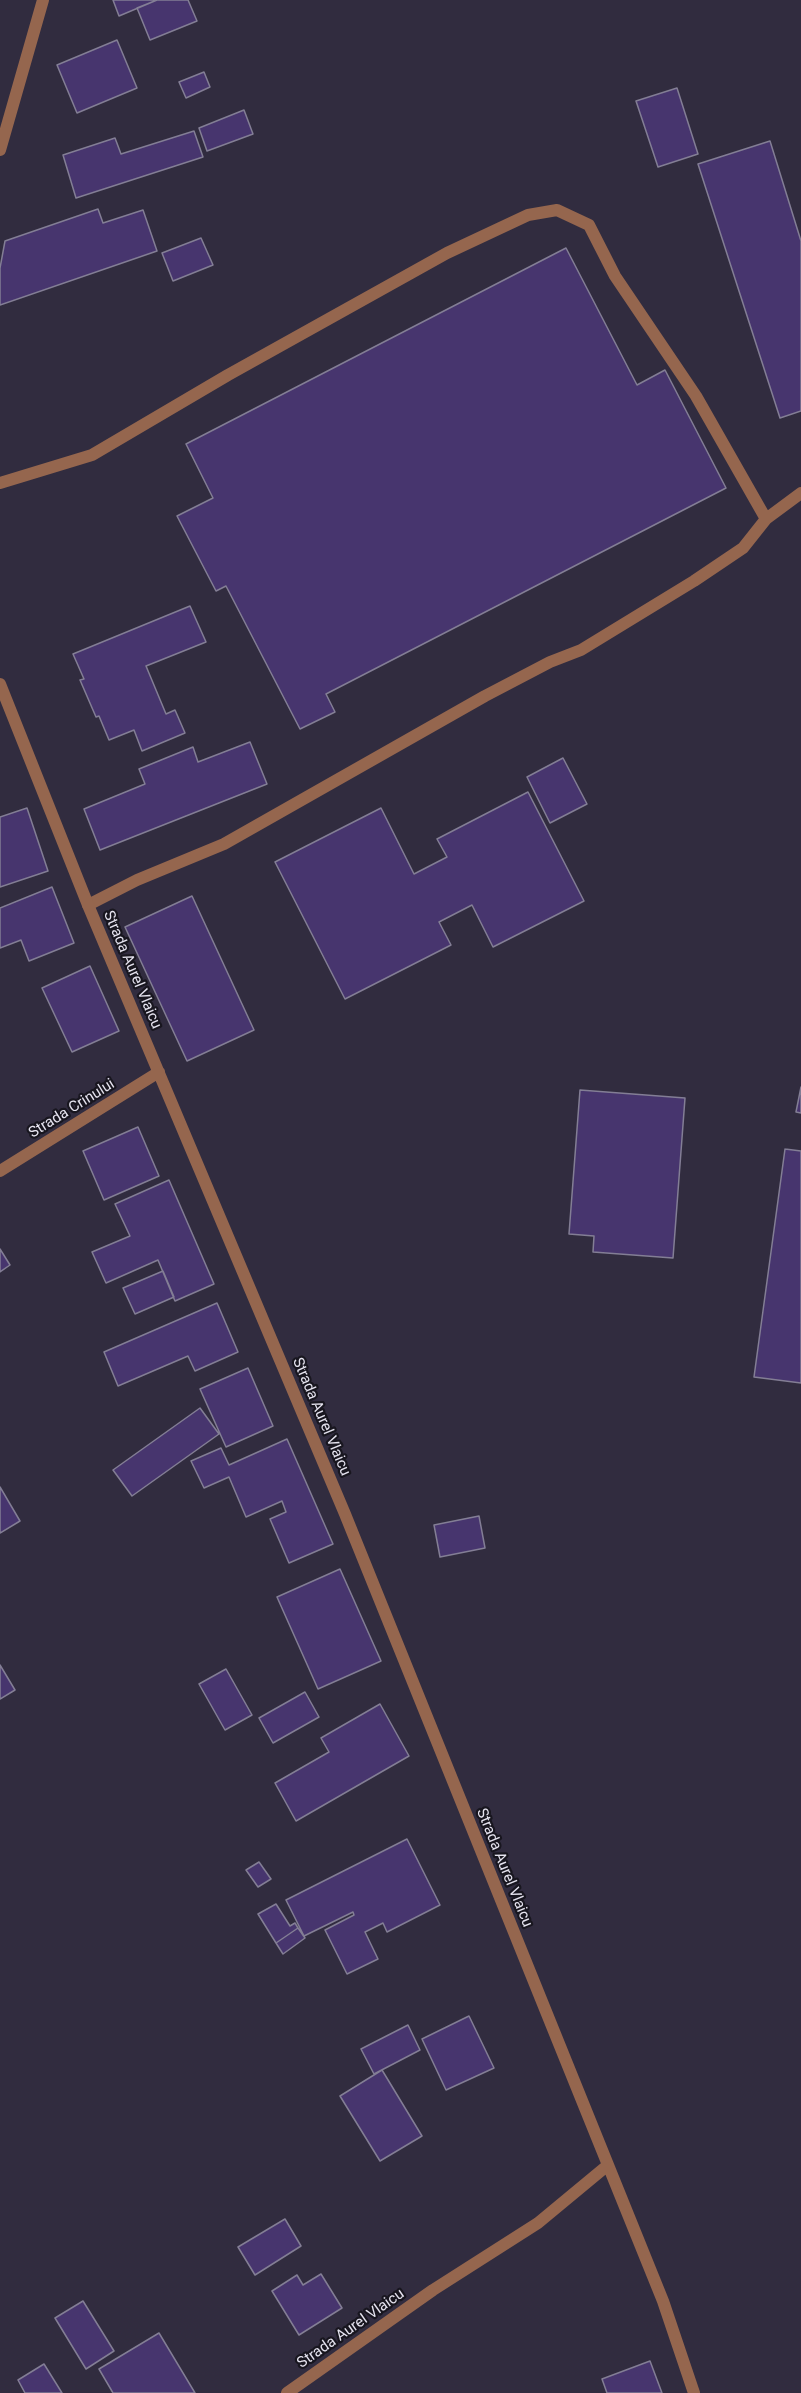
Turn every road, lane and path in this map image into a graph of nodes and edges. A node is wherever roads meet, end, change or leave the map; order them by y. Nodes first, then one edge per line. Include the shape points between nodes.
1 (43, 0) edge
2 (0, 150) edge
3 (0, 483) edge
4 (801, 493) edge
5 (766, 519) junction
6 (0, 684) edge
7 (88, 905) junction
8 (159, 1072) junction
9 (0, 1171) edge
10 (608, 2165) junction
11 (287, 2393) edge
12 (694, 2393) edge

1 - 2 street
3 - 5 street via 92,454 447,253 528,215 557,210 589,225 615,276 696,396
4 - 5 street
5 - 7 street via 743,548 581,650 485,696 224,844
6 - 7 street, Strada Aurel Vlaicu
7 - 8 street, Strada Aurel Vlaicu
8 - 9 street, Strada Crinului
8 - 10 street, Strada Aurel Vlaicu via 350,1525
10 - 11 street, Strada Aurel Vlaicu via 538,2223 433,2290
10 - 12 street, Strada Aurel Vlaicu via 663,2301

